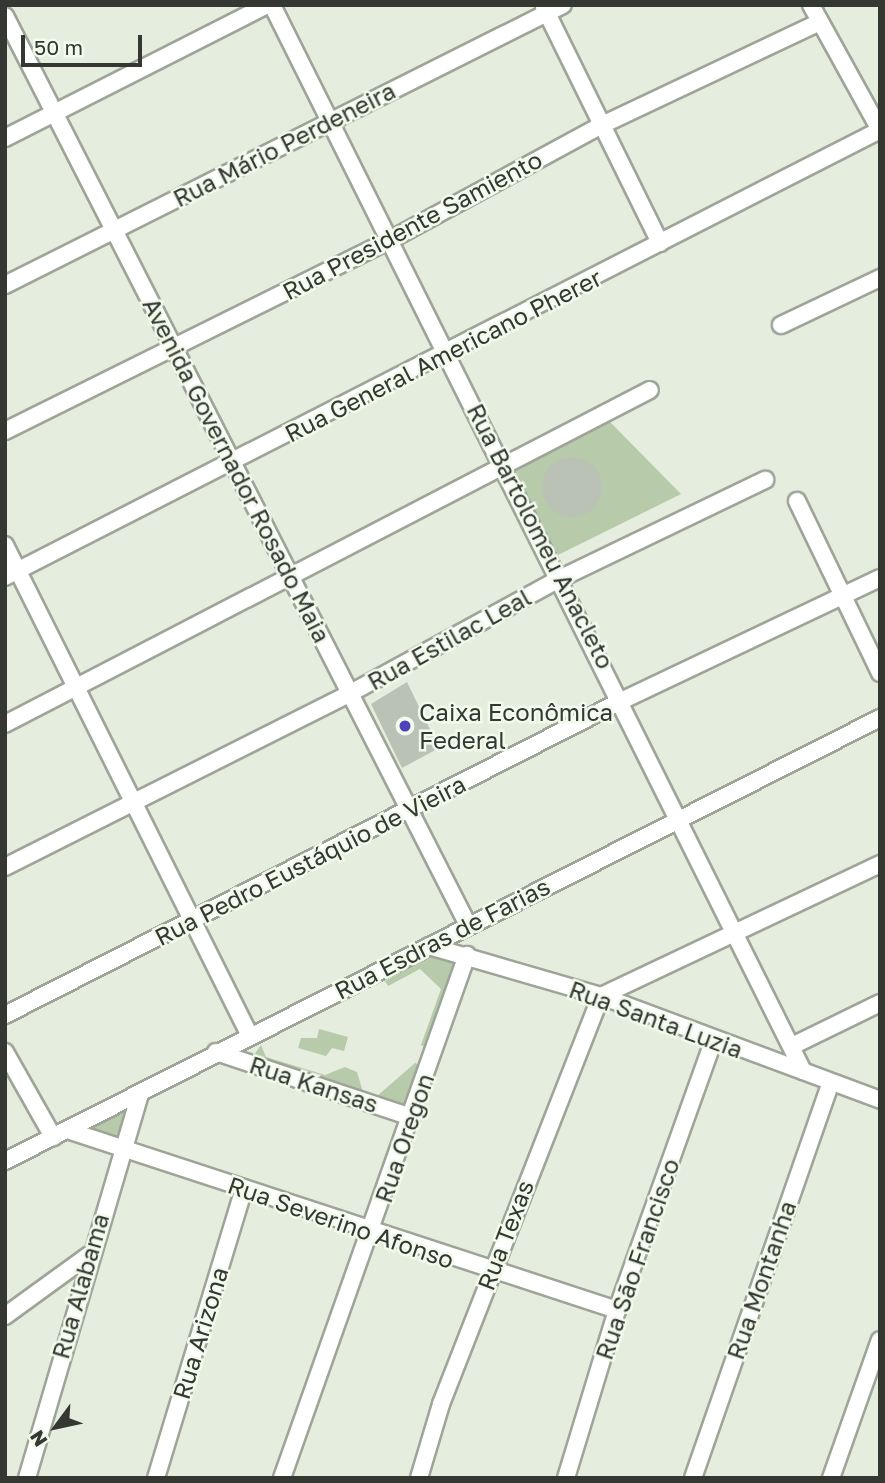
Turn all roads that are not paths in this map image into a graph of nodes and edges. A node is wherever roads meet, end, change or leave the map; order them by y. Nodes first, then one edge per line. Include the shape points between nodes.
1 (270, 5) edge
2 (563, 5) edge
3 (811, 5) edge
4 (545, 9) edge
5 (5, 16) edge
6 (820, 22) junction
7 (54, 113) junction
8 (333, 118) junction
9 (602, 125) junction
10 (880, 130) edge
11 (5, 138) edge
12 (117, 230) junction
13 (390, 240) junction
14 (660, 243) junction
15 (880, 278) edge
16 (5, 285) edge
17 (781, 325) dead end
18 (175, 346) junction
19 (449, 353) junction
20 (650, 390) dead end
21 (5, 431) edge
22 (233, 462) junction
23 (505, 463) junction
24 (765, 480) dead end
25 (797, 500) dead end
26 (5, 545) edge
27 (11, 574) edge
28 (291, 577) junction
29 (880, 578) edge
30 (559, 579) junction
31 (845, 595) junction
32 (880, 673) edge
33 (76, 687) junction
34 (349, 694) junction
35 (623, 701) junction
36 (880, 718) edge
37 (5, 724) edge
38 (135, 799) junction
39 (408, 811) junction
40 (680, 815) junction
41 (880, 864) edge
42 (5, 867) edge
43 (192, 919) junction
44 (468, 925) junction
45 (737, 932) junction
46 (429, 946) junction
47 (467, 955) junction
48 (601, 996) junction
49 (880, 1003) edge
50 (5, 1015) edge
51 (250, 1036) junction
52 (713, 1042) junction
53 (792, 1046) junction
54 (5, 1052) edge
55 (216, 1052) junction
56 (803, 1070) junction
57 (831, 1082) junction
58 (140, 1095) junction
59 (880, 1100) edge
60 (411, 1117) junction
61 (60, 1133) junction
62 (123, 1148) junction
63 (5, 1161) edge
64 (244, 1188) junction
65 (372, 1232) junction
66 (89, 1255) junction
67 (491, 1272) junction
68 (617, 1310) junction
69 (5, 1316) edge
70 (880, 1340) edge
71 (157, 1477) edge
72 (27, 1478) edge
73 (282, 1478) edge
74 (419, 1478) edge
75 (566, 1478) edge
76 (693, 1478) edge
77 (831, 1478) edge

1 - 7 street
1 - 8 street, Rua Bartolomeu Anacleto
2 - 4 street, Rua Mário Perdeneira
3 - 6 street
4 - 8 street, Rua Mário Perdeneira
4 - 9 street
5 - 7 street, Avenida Governador Rosado Maia
6 - 9 street, Rua Presidente Samiento
6 - 10 street
7 - 11 street
7 - 12 street, Avenida Governador Rosado Maia
8 - 12 street, Rua Mário Perdeneira
8 - 13 street, Rua Bartolomeu Anacleto
9 - 13 street, Rua Presidente Samiento
9 - 14 street
10 - 14 street, Rua General Americano Pherer
12 - 16 street, Rua Mário Perdeneira
12 - 18 street, Avenida Governador Rosado Maia
13 - 18 street, Rua Presidente Samiento
13 - 19 street, Rua Bartolomeu Anacleto
14 - 19 street, Rua General Americano Pherer
15 - 17 street
18 - 21 street, Rua Presidente Samiento
18 - 22 street, Avenida Governador Rosado Maia
19 - 22 street, Rua General Americano Pherer
19 - 23 street, Rua Bartolomeu Anacleto
20 - 23 street
22 - 27 street, Rua General Americano Pherer
22 - 28 street, Avenida Governador Rosado Maia
23 - 28 street
23 - 30 street, Rua Bartolomeu Anacleto
24 - 30 street, Rua Estilac Leal
25 - 31 street
26 - 27 street
27 - 33 street
28 - 33 street
28 - 34 street, Avenida Governador Rosado Maia
29 - 31 street, Rua Pedro Eustáquio de Vieira
30 - 34 street, Rua Estilac Leal
30 - 35 street, Rua Bartolomeu Anacleto
31 - 32 street
31 - 35 street, Rua Pedro Eustáquio de Vieira
33 - 37 street
33 - 38 street
34 - 38 street, Rua Estilac Leal
34 - 39 street, Avenida Governador Rosado Maia
35 - 39 street, Rua Pedro Eustáquio de Vieira
35 - 40 street, Rua Bartolomeu Anacleto
36 - 40 street, Rua Esdras de Farias
38 - 42 street, Rua Estilac Leal
38 - 43 street
39 - 43 street, Rua Pedro Eustáquio de Vieira
39 - 44 street, Avenida Governador Rosado Maia
40 - 44 street, Rua Esdras de Farias
40 - 45 street, Rua Bartolomeu Anacleto
41 - 45 street
43 - 50 street, Rua Pedro Eustáquio de Vieira
43 - 51 street
44 - 46 street, Rua Esdras de Farias
45 - 48 street
45 - 53 street, Rua Bartolomeu Anacleto
46 - 47 street, Rua Santa Luzia
46 - 51 street, Rua Esdras de Farias
47 - 48 street, Rua Santa Luzia
47 - 60 street, Rua Oregon
48 - 52 street, Rua Santa Luzia
48 - 67 street, Rua Texas
49 - 53 street
51 - 55 street, Rua Esdras de Farias
52 - 56 street, Rua Santa Luzia
52 - 68 street, Rua São Francisco
53 - 56 street, Rua Bartolomeu Anacleto
54 - 61 street
55 - 58 street, Rua Esdras de Farias
55 - 60 street, Rua Kansas
56 - 57 street, Rua Santa Luzia
57 - 59 street, Rua Santa Luzia
57 - 76 street, Rua Montanha
58 - 61 street, Rua Esdras de Farias
58 - 62 street, Rua Alabama
60 - 65 street, Rua Oregon
61 - 62 street, Rua Severino Afonso
61 - 63 street, Rua Esdras de Farias
62 - 64 street, Rua Severino Afonso
62 - 66 street, Rua Alabama
64 - 65 street, Rua Severino Afonso
64 - 71 street, Rua Arizona
65 - 67 street, Rua Severino Afonso
65 - 73 street, Rua Oregon
66 - 69 street
66 - 72 street, Rua Alabama
67 - 68 street, Rua Severino Afonso
67 - 74 street, Rua Texas
68 - 75 street, Rua São Francisco
70 - 77 street

